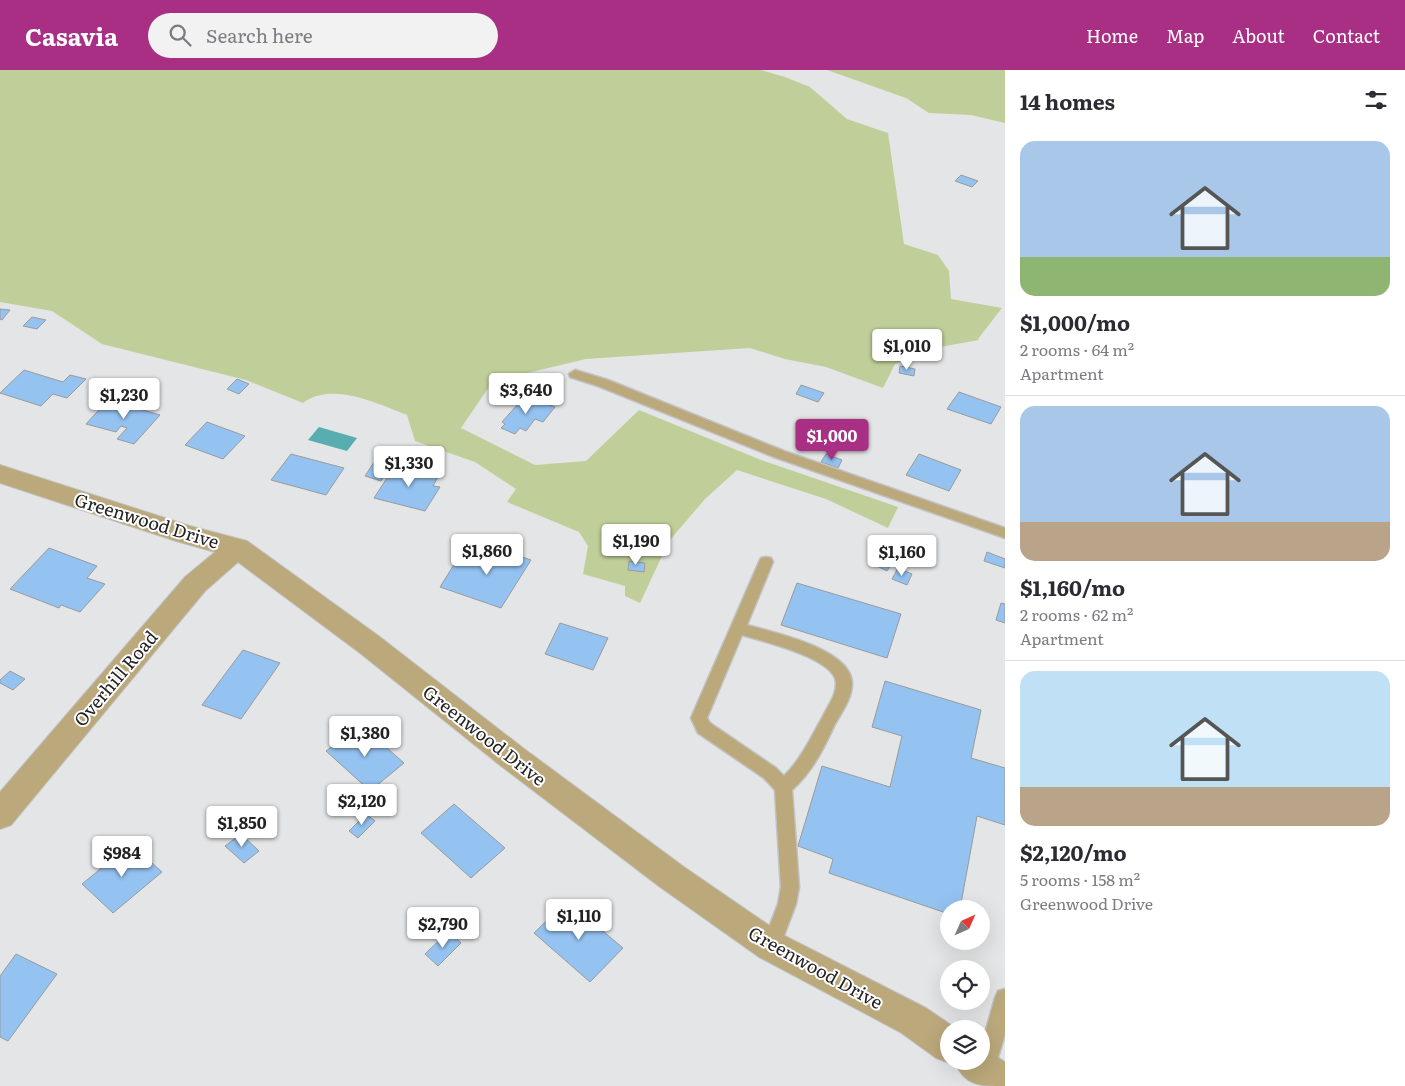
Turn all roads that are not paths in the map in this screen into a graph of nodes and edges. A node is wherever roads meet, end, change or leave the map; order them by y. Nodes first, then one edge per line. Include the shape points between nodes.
1 (575, 374) dead end
2 (0, 474) edge
3 (1005, 533) edge
4 (237, 548) junction
5 (766, 562) dead end
6 (738, 628) junction
7 (783, 787) junction
8 (0, 815) edge
9 (771, 946) junction
10 (1005, 998) edge
11 (940, 1039) edge
12 (988, 1072) edge

1 - 3 lane via 779,454
2 - 4 street, Greenwood Drive
4 - 8 street, Overhill Road via 194,584
4 - 9 street, Greenwood Drive via 370,645 672,877
5 - 6 lane
6 - 7 lane via 699,718 704,728 770,773
6 - 7 lane via 822,656 841,672 844,682 811,758
7 - 9 lane via 790,887
9 - 11 street, Greenwood Drive via 913,1020
10 - 12 lane

